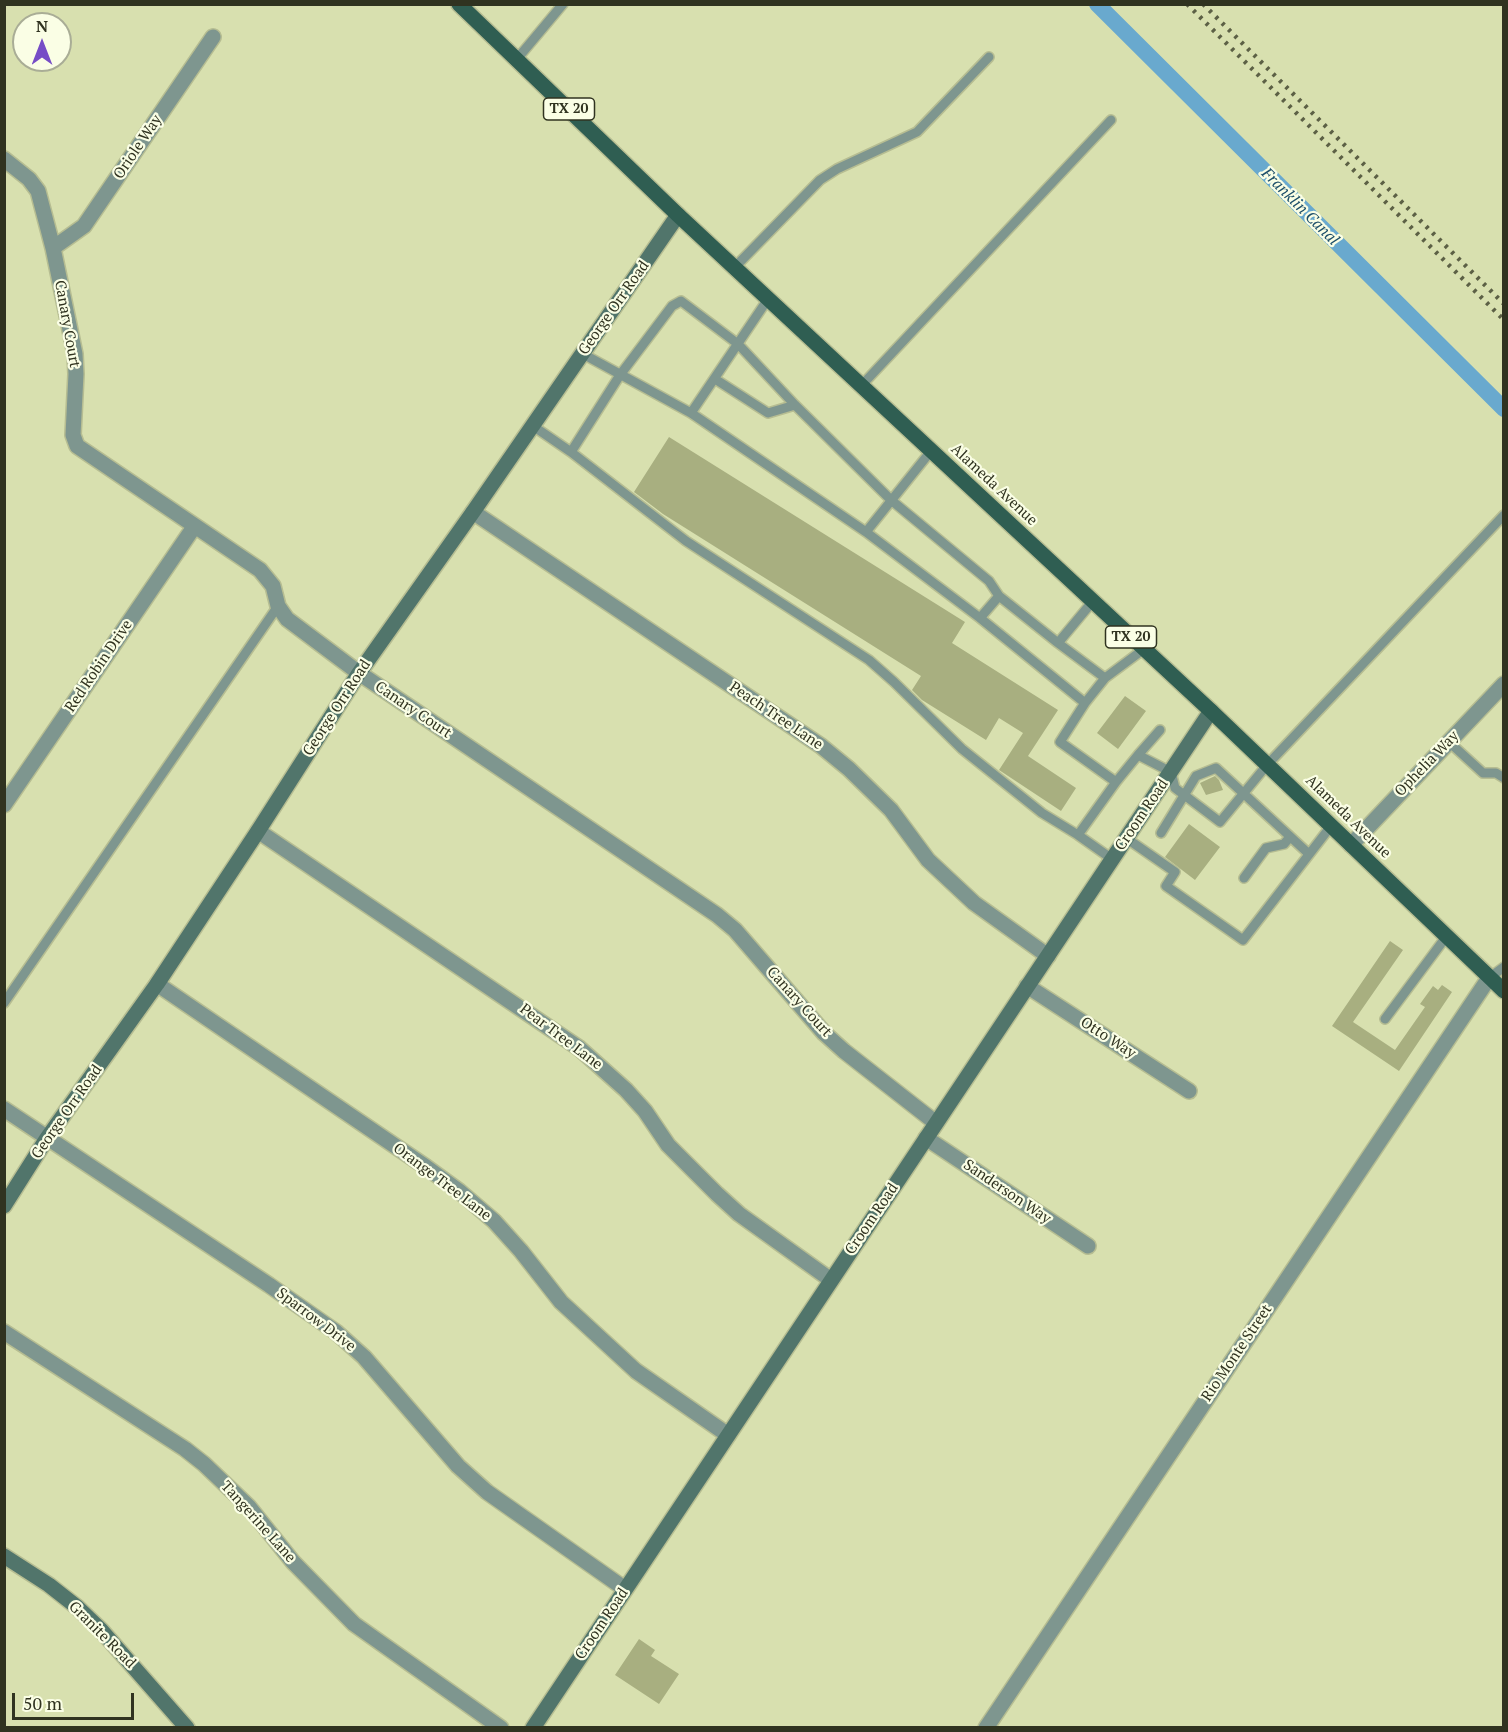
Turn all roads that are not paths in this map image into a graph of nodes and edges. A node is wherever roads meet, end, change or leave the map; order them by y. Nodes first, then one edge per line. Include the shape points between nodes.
1 (459, 4) edge
2 (563, 4) edge
3 (213, 37) dead end
4 (990, 57) dead end
5 (517, 59) junction
6 (1111, 120) dead end
7 (4, 159) edge
8 (678, 215) junction
9 (53, 248) junction
10 (735, 267) junction
11 (768, 299) junction
12 (738, 344) junction
13 (583, 354) junction
14 (620, 375) junction
15 (714, 380) junction
16 (861, 386) junction
17 (795, 405) junction
18 (691, 413) junction
19 (533, 426) junction
20 (931, 451) junction
21 (571, 452) junction
22 (891, 500) junction
23 (473, 512) junction
24 (1503, 515) edge
25 (194, 527) junction
26 (866, 532) junction
27 (999, 596) junction
28 (1093, 601) junction
29 (278, 606) junction
30 (980, 618) junction
31 (1058, 643) junction
32 (1144, 649) junction
33 (359, 673) junction
34 (1106, 678) junction
35 (1503, 684) edge
36 (1085, 703) junction
37 (1211, 711) junction
38 (1160, 730) dead end
39 (1449, 742) junction
40 (1138, 755) junction
41 (1267, 765) junction
42 (1171, 772) junction
43 (1503, 778) edge
44 (1116, 782) junction
45 (1185, 794) junction
46 (1244, 794) junction
47 (4, 805) edge
48 (1331, 826) junction
49 (258, 831) junction
50 (1161, 833) dead end
51 (1078, 835) junction
52 (1290, 837) junction
53 (1126, 838) junction
54 (1351, 844) junction
55 (1309, 854) junction
56 (1112, 859) junction
57 (1244, 878) dead end
58 (1446, 937) junction
59 (1048, 956) junction
60 (1503, 967) edge
61 (1489, 978) junction
62 (157, 984) junction
63 (1028, 986) junction
64 (1503, 991) edge
65 (4, 1003) edge
66 (1385, 1019) dead end
67 (1189, 1091) dead end
68 (4, 1109) edge
69 (936, 1123) junction
70 (47, 1138) junction
71 (926, 1138) junction
72 (4, 1206) edge
73 (1088, 1246) dead end
74 (831, 1280) junction
75 (4, 1332) edge
76 (728, 1435) junction
77 (4, 1556) edge
78 (625, 1589) junction
79 (187, 1728) edge
80 (501, 1728) edge
81 (532, 1728) edge
82 (986, 1728) edge

1 - 5 main road, Alameda Avenue / TX 20
2 - 5 lane
3 - 9 street, Oriole Way via 84,226
4 - 10 lane via 916,132 820,180
5 - 8 main road, Alameda Avenue / TX 20
6 - 16 lane
7 - 9 street, Canary Court via 38,191
8 - 10 main road, Alameda Avenue / TX 20
8 - 13 street, George Orr Road
9 - 25 street, Canary Court via 75,354 74,442
10 - 11 main road, Alameda Avenue / TX 20
11 - 12 lane
11 - 16 main road, Alameda Avenue / TX 20
12 - 14 lane via 681,301 672,306
12 - 15 lane
12 - 17 lane
13 - 14 lane
13 - 19 street, George Orr Road
14 - 18 lane
14 - 21 lane
15 - 17 lane via 768,413
15 - 18 lane
16 - 20 main road, Alameda Avenue / TX 20
17 - 22 lane
18 - 26 lane
19 - 21 lane
19 - 23 street, George Orr Road
20 - 22 lane
20 - 28 main road, Alameda Avenue / TX 20
21 - 51 lane via 686,541 869,660 962,749 1042,813
22 - 26 lane
22 - 27 lane via 990,581
23 - 33 street, George Orr Road
23 - 59 street, Peach Tree Lane via 821,746 891,810 928,860 966,896
24 - 41 lane
25 - 29 street, Canary Court via 260,570 273,586
25 - 47 street, Red Robin Drive
26 - 30 lane
27 - 30 lane
27 - 31 lane
28 - 31 lane
28 - 32 main road, Alameda Avenue / TX 20
29 - 33 street, Canary Court via 299,629
29 - 65 lane
30 - 36 lane
31 - 34 lane
32 - 34 lane
32 - 37 main road, Alameda Avenue / TX 20
33 - 49 street, George Orr Road
33 - 69 street, Canary Court via 717,915 735,930 824,1033
34 - 36 lane
35 - 39 street, Ophelia Way
36 - 44 lane via 1060,742
37 - 41 main road, Alameda Avenue / TX 20
37 - 42 street, Croom Road
38 - 40 lane
39 - 43 lane via 1483,773 1496,773
39 - 54 street, Ophelia Way
40 - 42 lane
40 - 44 lane
41 - 46 lane
41 - 48 main road, Alameda Avenue / TX 20
42 - 45 lane via 1175,788
42 - 53 street, Croom Road
44 - 51 lane
45 - 46 lane via 1196,776 1216,768
45 - 46 lane via 1220,822
45 - 50 lane
46 - 52 lane
48 - 54 main road, Alameda Avenue / TX 20
48 - 55 lane
49 - 62 street, George Orr Road
49 - 74 street, Pear Tree Lane via 579,1048 626,1090 668,1145 717,1194
51 - 56 lane
52 - 55 lane
52 - 57 lane via 1284,844 1266,848
53 - 55 lane via 1175,872 1166,886 1243,940
53 - 56 street, Croom Road
54 - 58 main road, Alameda Avenue / TX 20
56 - 59 street, Croom Road
58 - 61 main road, Alameda Avenue / TX 20
58 - 66 lane
59 - 63 street, Croom Road
60 - 61 lane
61 - 64 main road, Alameda Avenue / TX 20
61 - 82 street, Rio Monte Street
62 - 70 street, George Orr Road
62 - 76 street, Orange Tree Lane via 459,1191 494,1221 561,1302 636,1371
63 - 67 street, Otto Way
63 - 69 street, Croom Road
68 - 70 street, Sparrow Drive
69 - 71 street, Croom Road
70 - 72 street, George Orr Road
70 - 78 street, Sparrow Drive via 336,1332 364,1357 458,1466 487,1492
71 - 73 street, Sanderson Way
71 - 74 street, Croom Road
74 - 76 street, Croom Road
75 - 80 street, Tangerine Lane via 204,1464 249,1507 293,1562 354,1624
76 - 78 street, Croom Road
77 - 79 street, Granite Road via 77,1607
78 - 81 street, Croom Road

